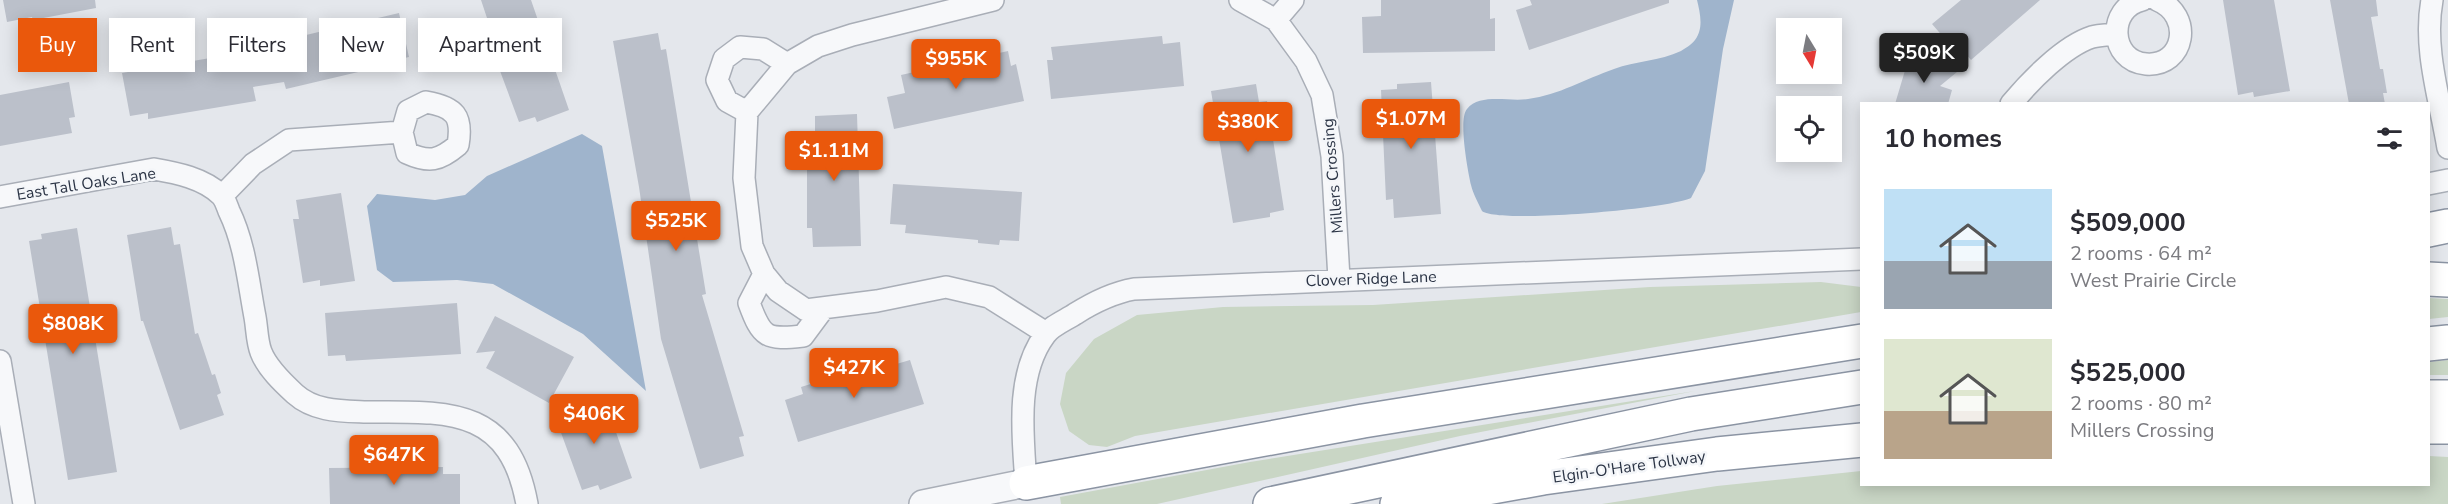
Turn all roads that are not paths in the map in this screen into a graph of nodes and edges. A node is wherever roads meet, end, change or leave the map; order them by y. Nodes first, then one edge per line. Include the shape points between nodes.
1 (993, 0) edge
2 (1240, 0) edge
3 (1293, 0) edge
4 (2142, 0) edge
5 (2157, 0) edge
6 (2432, 0) edge
7 (1276, 20) junction
8 (2116, 34) junction
9 (787, 64) junction
10 (2013, 102) edge
11 (747, 112) junction
12 (402, 132) dead end
13 (2448, 148) edge
14 (2448, 180) edge
15 (2430, 184) edge
16 (222, 196) junction
17 (0, 197) edge
18 (2448, 226) edge
19 (2430, 230) edge
20 (1860, 259) edge
21 (764, 274) junction
22 (1339, 279) junction
23 (2430, 279) edge
24 (2448, 280) edge
25 (823, 309) junction
26 (1046, 333) junction
27 (1860, 341) edge
28 (2448, 342) edge
29 (2430, 344) edge
30 (0, 361) edge
31 (1860, 387) edge
32 (2430, 397) edge
33 (2448, 397) edge
34 (2430, 427) edge
35 (2448, 427) edge
36 (1860, 440) edge
37 (1025, 497) edge
38 (24, 504) edge
39 (527, 504) edge
40 (923, 504) edge
41 (1270, 504) edge
42 (1397, 504) edge

1 - 9 street via 852,35 818,46
2 - 7 street, Millers Crossing
3 - 7 street
4 - 8 street via 2121,14
5 - 8 street via 2174,10 2181,29 2175,51 2167,58 2157,63 2134,61 2119,45
6 - 13 street via 2429,39
7 - 22 street, Millers Crossing via 1306,61 1324,103 1335,186
8 - 10 street via 2091,38 2058,57
9 - 11 street
9 - 11 street via 763,49 740,47 724,59 717,80 727,101
11 - 21 street via 744,178 752,246
12 - 16 street via 289,140 253,164
14 - 15 street
16 - 17 street, East Tall Oaks Lane via 200,181 154,169
16 - 39 street via 240,234 261,353 281,382 307,404 339,411 437,412 484,426 508,451 519,470
18 - 19 highway
20 - 22 street, Clover Ridge Lane
21 - 25 street via 778,291 806,310
21 - 25 street via 749,303 758,327 777,339 803,336
22 - 26 street, Clover Ridge Lane via 1116,292
23 - 24 highway
25 - 26 street via 946,287 989,297
26 - 37 street, Clover Ridge Lane via 1033,357 1026,385
27 - 37 highway via 1363,421
28 - 29 highway
30 - 38 street
31 - 41 highway via 1691,414
32 - 33 highway
34 - 35 highway
36 - 42 highway, Elgin-O'Hare Tollway via 1717,454 1543,478
37 - 40 street

